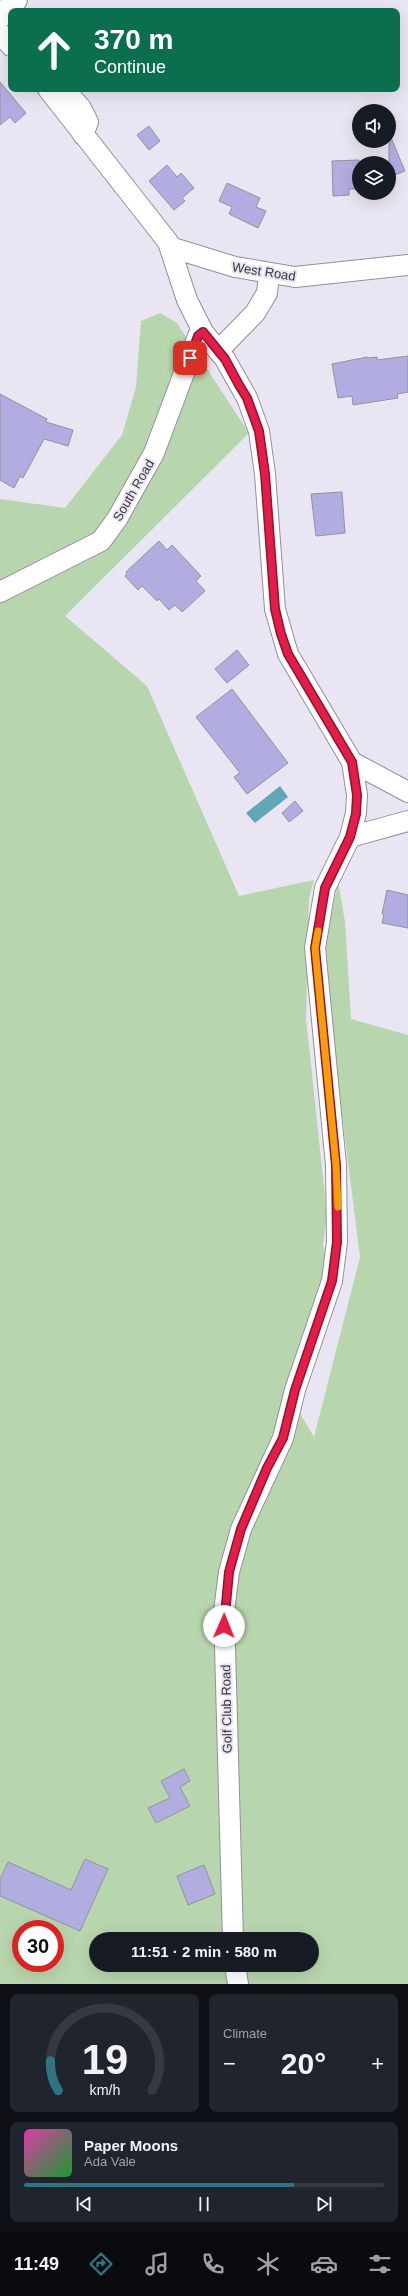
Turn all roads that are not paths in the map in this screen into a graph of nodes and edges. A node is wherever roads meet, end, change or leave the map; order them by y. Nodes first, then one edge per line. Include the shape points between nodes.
1 (16, 0) edge
2 (8, 8) edge
3 (8, 8) edge
4 (0, 17) edge
5 (0, 34) edge
6 (8, 43) edge
7 (50, 92) edge
8 (67, 92) edge
9 (83, 135) junction
10 (170, 247) junction
11 (408, 265) edge
12 (269, 274) junction
13 (203, 332) junction
14 (218, 351) junction
15 (0, 592) edge
16 (352, 762) junction
17 (408, 792) edge
18 (408, 821) edge
19 (350, 837) junction
20 (233, 1932) edge
21 (236, 1972) edge
22 (238, 1984) edge

1 - 3 main road
2 - 4 main road
5 - 6 street
7 - 9 street
8 - 9 street via 81,108 88,122
9 - 10 street
10 - 12 street, West Road via 235,267
10 - 13 street via 187,300
11 - 12 street, West Road via 295,278
12 - 14 street via 267,293 255,313
13 - 14 street
13 - 15 street, South Road via 198,336 154,453 117,519 101,541
14 - 16 street via 247,398 259,431 265,474 275,609 281,634 288,654
16 - 17 street
16 - 19 street, Golf Club Road via 357,795 356,814
18 - 19 street
19 - 20 street, Golf Club Road via 325,888 315,948 336,1165 337,1242 332,1281 295,1390 283,1438 241,1529 229,1572 224,1611
21 - 22 street

